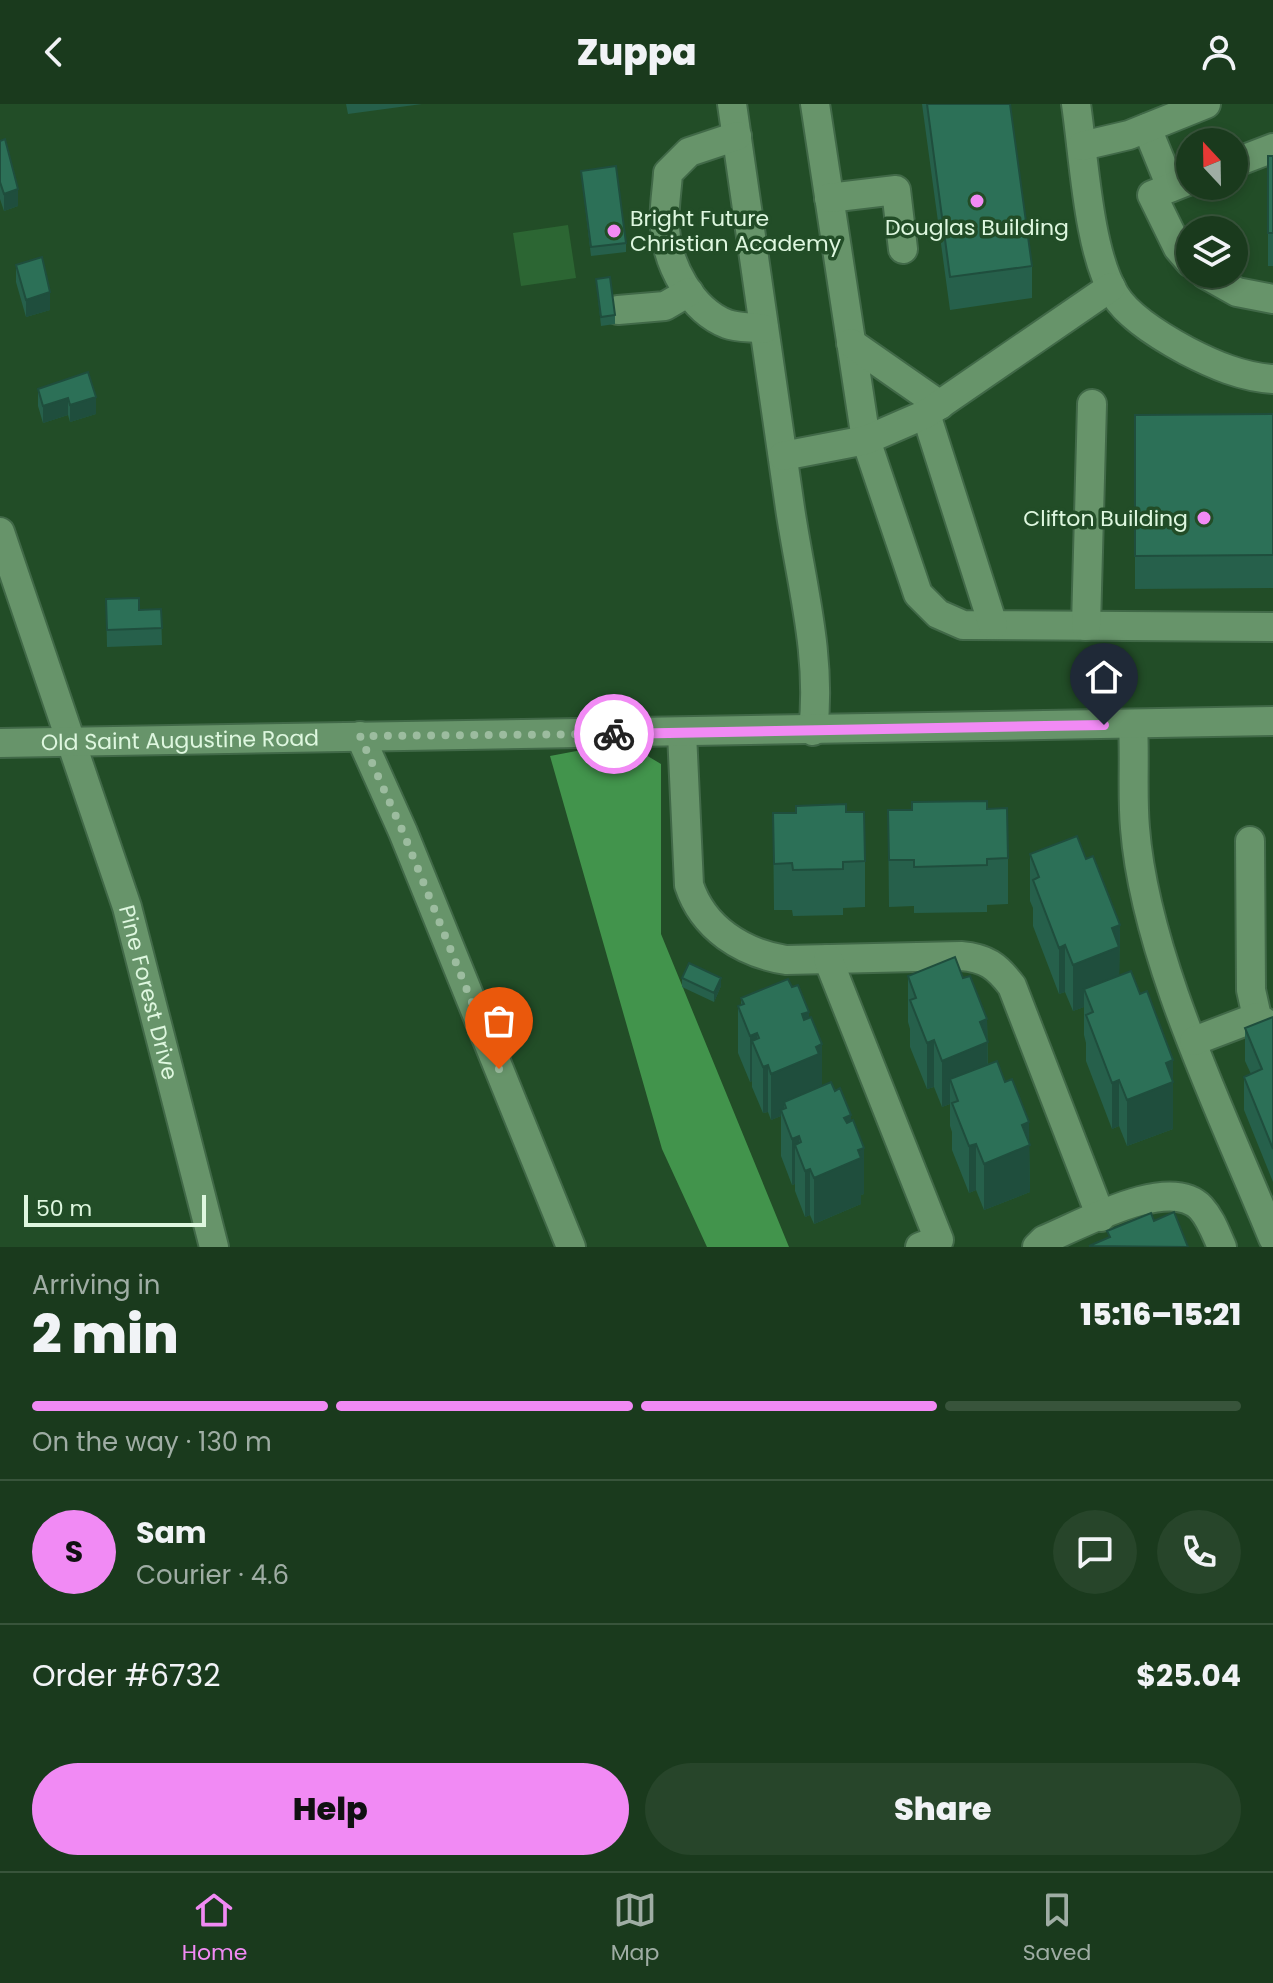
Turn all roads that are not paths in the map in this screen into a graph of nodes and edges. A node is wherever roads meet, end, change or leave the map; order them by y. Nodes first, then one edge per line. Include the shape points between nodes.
1 (732, 104) edge
2 (815, 104) edge
3 (1076, 104) edge
4 (1206, 104) edge
5 (1147, 128) junction
6 (737, 136) junction
7 (1082, 146) junction
8 (1273, 148) edge
9 (1248, 158) edge
10 (1176, 177) edge
11 (1176, 186) edge
12 (829, 198) junction
13 (1176, 244) edge
14 (903, 249) dead end
15 (1111, 287) junction
16 (1230, 288) edge
17 (689, 292) junction
18 (1273, 299) edge
19 (618, 310) edge
20 (764, 329) junction
21 (851, 343) junction
22 (1273, 379) edge
23 (1092, 404) dead end
24 (933, 409) junction
25 (866, 440) junction
26 (783, 456) junction
27 (0, 532) edge
28 (993, 625) junction
29 (1086, 626) junction
30 (1273, 627) edge
31 (1273, 721) edge
32 (1133, 724) junction
33 (813, 731) junction
34 (682, 733) junction
35 (360, 736) junction
36 (71, 742) junction
37 (0, 743) edge
38 (1250, 841) dead end
39 (828, 959) junction
40 (1262, 967) edge
41 (1265, 1022) edge
42 (1194, 1041) junction
43 (1101, 1217) junction
44 (1273, 1238) edge
45 (214, 1247) edge
46 (571, 1247) edge
47 (920, 1247) edge
48 (1037, 1247) edge
49 (1222, 1247) edge

1 - 6 street
2 - 12 street
3 - 7 street
4 - 5 street
5 - 7 street
5 - 10 street
6 - 17 street via 689,152 668,173 664,228 672,264
6 - 20 street
7 - 15 street via 1096,237
8 - 9 street
11 - 13 street via 1152,195
12 - 14 street via 896,190
12 - 21 street
15 - 22 street via 1132,313 1175,344 1244,375
15 - 24 street
16 - 18 street
17 - 19 street via 665,306
17 - 20 street via 727,324
20 - 26 street
21 - 24 street
21 - 25 street
23 - 29 street
24 - 25 street
24 - 28 street
25 - 26 street
25 - 28 street via 918,594 938,614 963,625
26 - 33 street via 816,656
27 - 36 street, Pine Forest Drive
28 - 29 street
29 - 30 street
31 - 32 street, Old Saint Augustine Road
32 - 33 street, Old Saint Augustine Road
32 - 42 street via 1135,828 1149,909
33 - 34 street, Old Saint Augustine Road
34 - 35 street, Old Saint Augustine Road
34 - 39 street via 689,885 696,906 708,922 760,956
35 - 36 street, Old Saint Augustine Road
35 - 46 street
36 - 37 street, Old Saint Augustine Road
36 - 45 street, Pine Forest Drive via 127,907
38 - 40 street
39 - 43 street via 961,956 999,968 1012,986
39 - 47 street via 939,1240
40 - 41 street
41 - 42 street
42 - 44 street
43 - 48 street
43 - 49 street via 1173,1194 1201,1208

